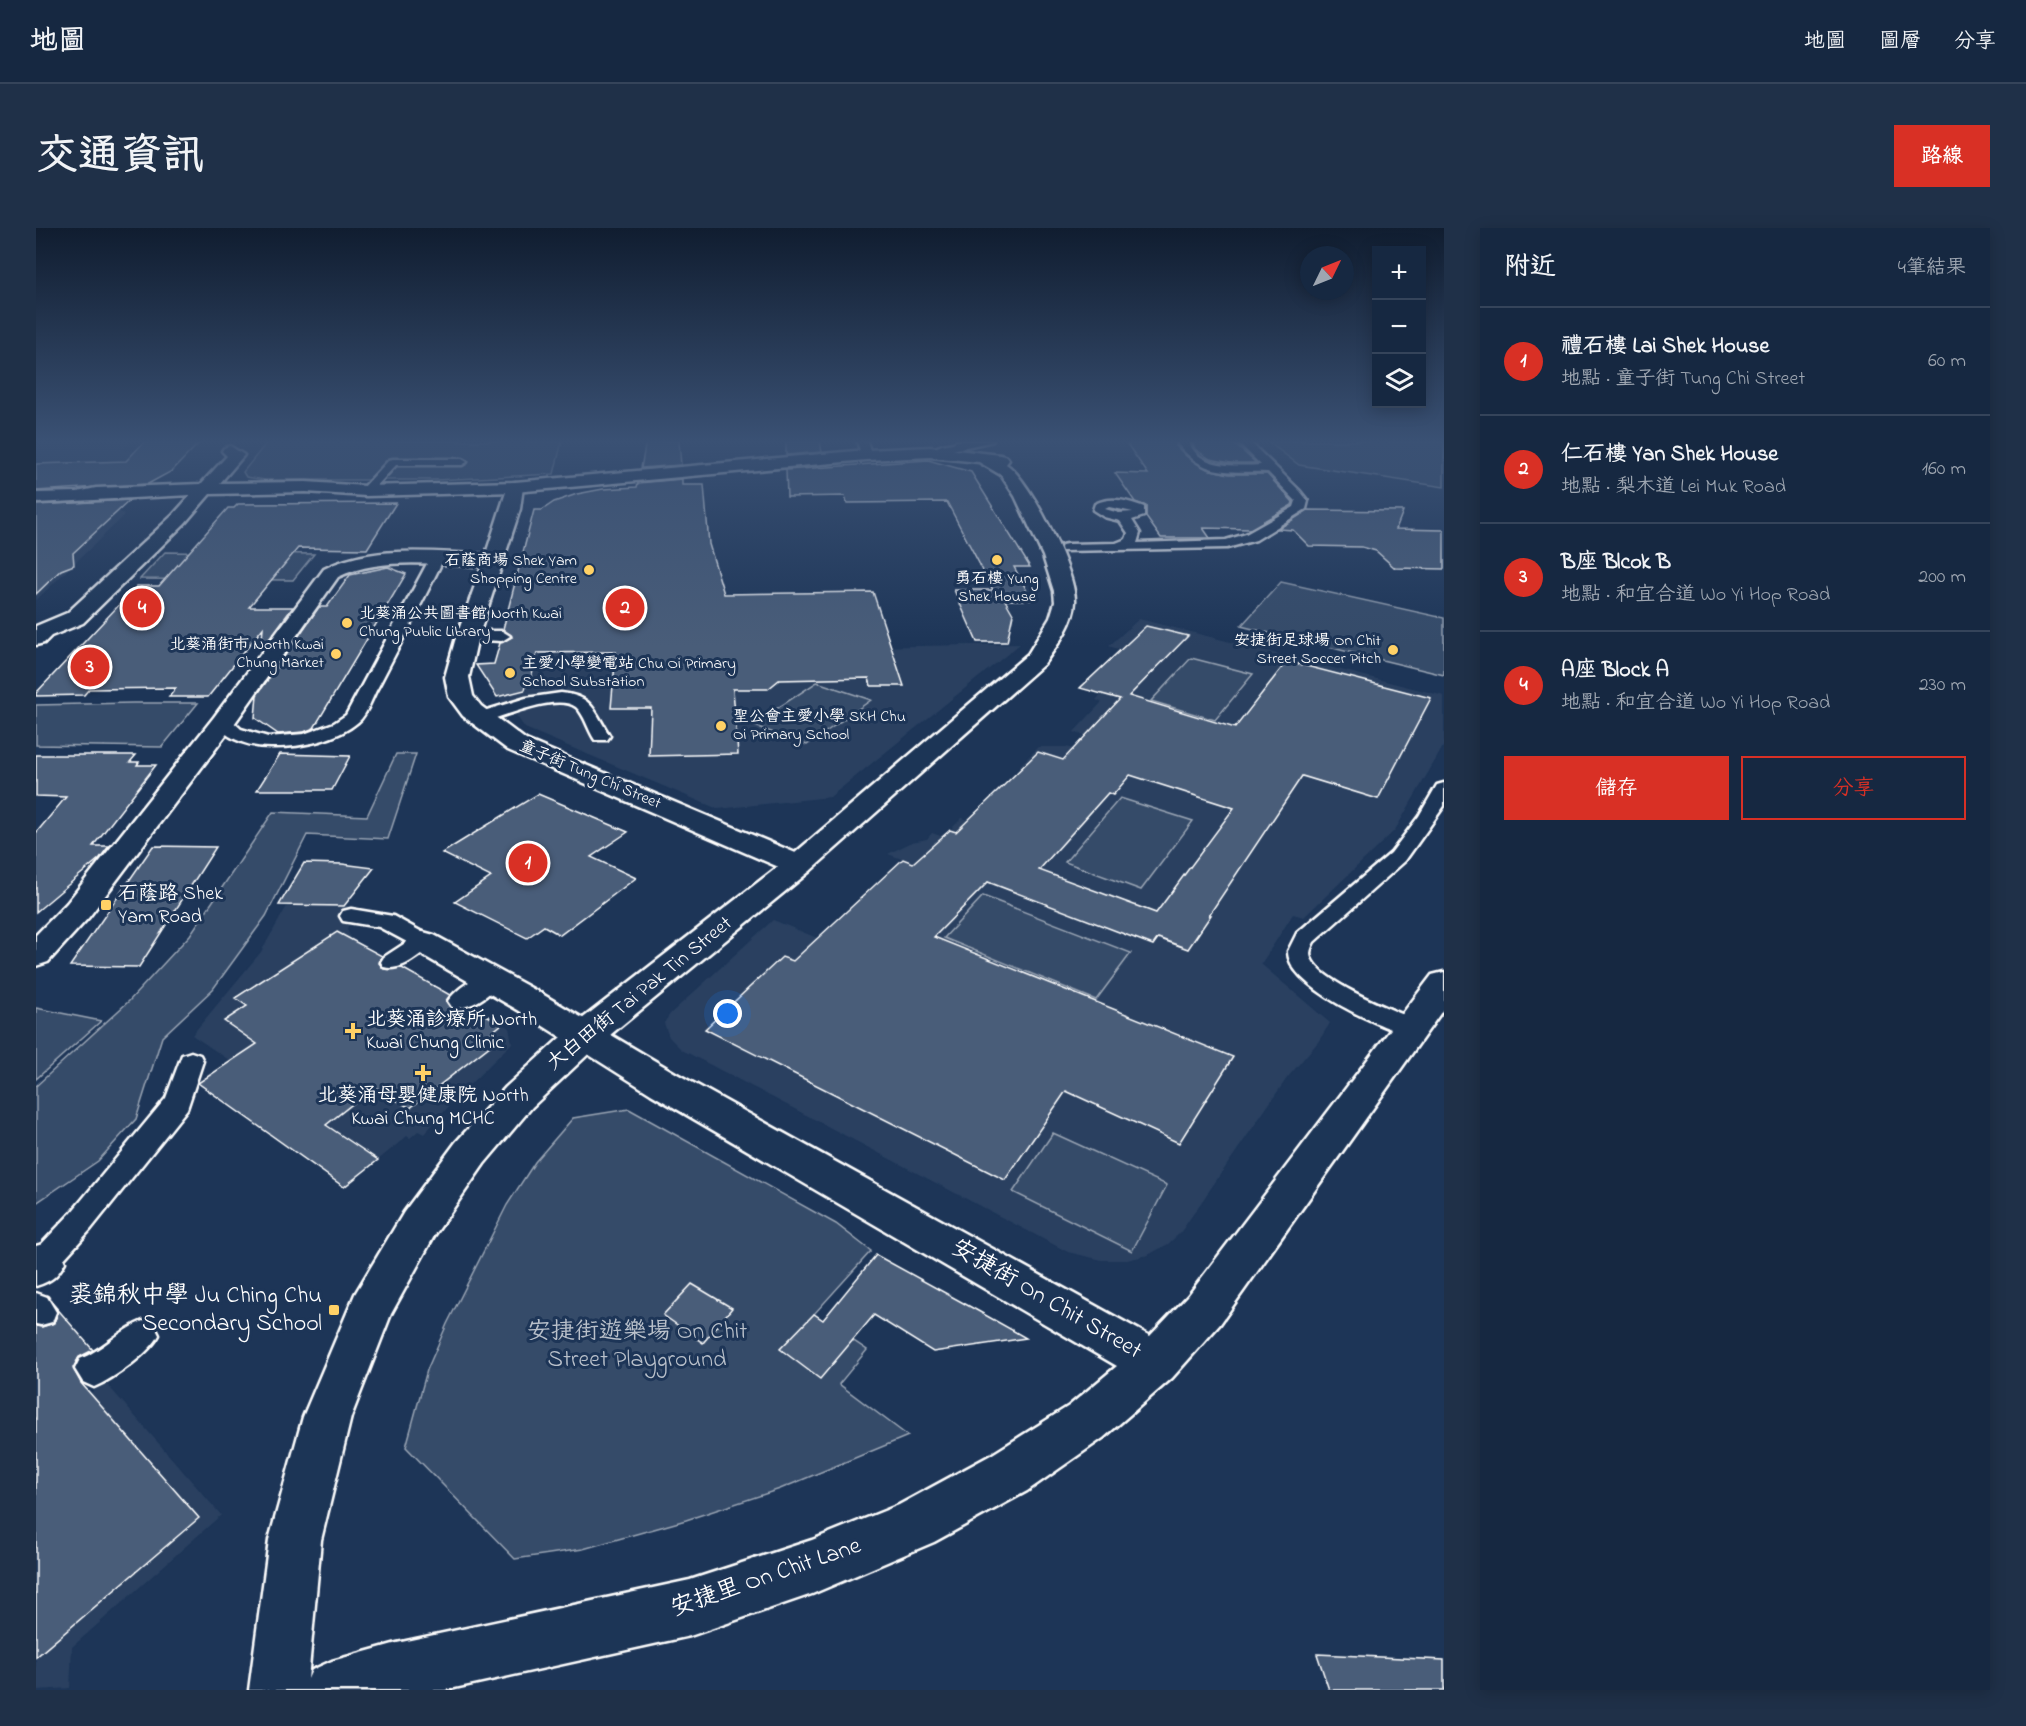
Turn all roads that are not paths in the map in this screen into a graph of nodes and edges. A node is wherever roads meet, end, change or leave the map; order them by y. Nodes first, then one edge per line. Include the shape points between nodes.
1 (187, 509) edge
2 (511, 509) edge
3 (1030, 509) edge
4 (1048, 509) edge
5 (1298, 509) edge
6 (1124, 517) dead end
7 (1118, 547) junction
8 (1067, 548) junction
9 (436, 560) junction
10 (492, 560) junction
11 (1065, 588) junction
12 (55, 606) dead end
13 (40, 635) edge
14 (468, 636) junction
15 (502, 636) dead end
16 (480, 718) junction
17 (224, 722) junction
18 (601, 736) dead end
19 (1444, 789) edge
20 (799, 864) junction
21 (351, 916) dead end
22 (423, 942) junction
23 (36, 955) edge
24 (392, 962) dead end
25 (490, 980) junction
26 (1444, 983) edge
27 (460, 1001) dead end
28 (1412, 1028) junction
29 (586, 1035) junction
30 (191, 1061) dead end
31 (40, 1265) edge
32 (143, 1335) dead end
33 (1155, 1362) junction
34 (90, 1369) dead end
35 (278, 1690) edge
36 (332, 1690) edge

1 - 13 street via 75,618
2 - 10 street, 童子街 Tung Chi Street
3 - 11 street, 大白田街 Tai Pak Tin Street via 1051,547
4 - 8 street, 大白田街 Tai Pak Tin Street
5 - 7 lane via 1251,537 1227,544
6 - 7 lane via 1134,533 1132,541
7 - 8 lane
8 - 11 street, 大白田街 Tai Pak Tin Street via 1072,573
9 - 10 street
9 - 17 street via 370,561 343,566 331,573
9 - 17 lane via 353,718 343,726 315,737 267,742 238,736
10 - 14 street, 童子街 Tung Chi Street
11 - 20 street, 大白田街 Tai Pak Tin Street via 1061,620 1036,659
12 - 13 street via 43,618
14 - 15 lane
14 - 16 street, 童子街 Tung Chi Street via 457,677 460,696
16 - 18 lane via 559,697 582,703
16 - 20 street, 童子街 Tung Chi Street via 517,745
17 - 23 street via 78,910
19 - 28 lane via 1398,857 1305,938 1299,949 1299,959 1320,981
20 - 29 street, 大白田街 Tai Pak Tin Street
21 - 22 lane via 385,921
22 - 24 lane
22 - 25 street, 安捷街 On Chit Street
25 - 27 lane
25 - 29 street, 安捷街 On Chit Street
26 - 28 street, 安捷街 On Chit Street
28 - 33 street, 安捷街 On Chit Street via 1204,1310
29 - 33 street, 安捷街 On Chit Street via 664,1084
29 - 35 street, 大白田街 Tai Pak Tin Street via 519,1097 470,1153 419,1224 371,1308 327,1417 295,1540
30 - 31 lane via 178,1102
32 - 34 lane via 94,1372
33 - 36 street, 安捷里 On Chit Lane via 1086,1422 1009,1473 916,1524 812,1568 690,1608 397,1672

